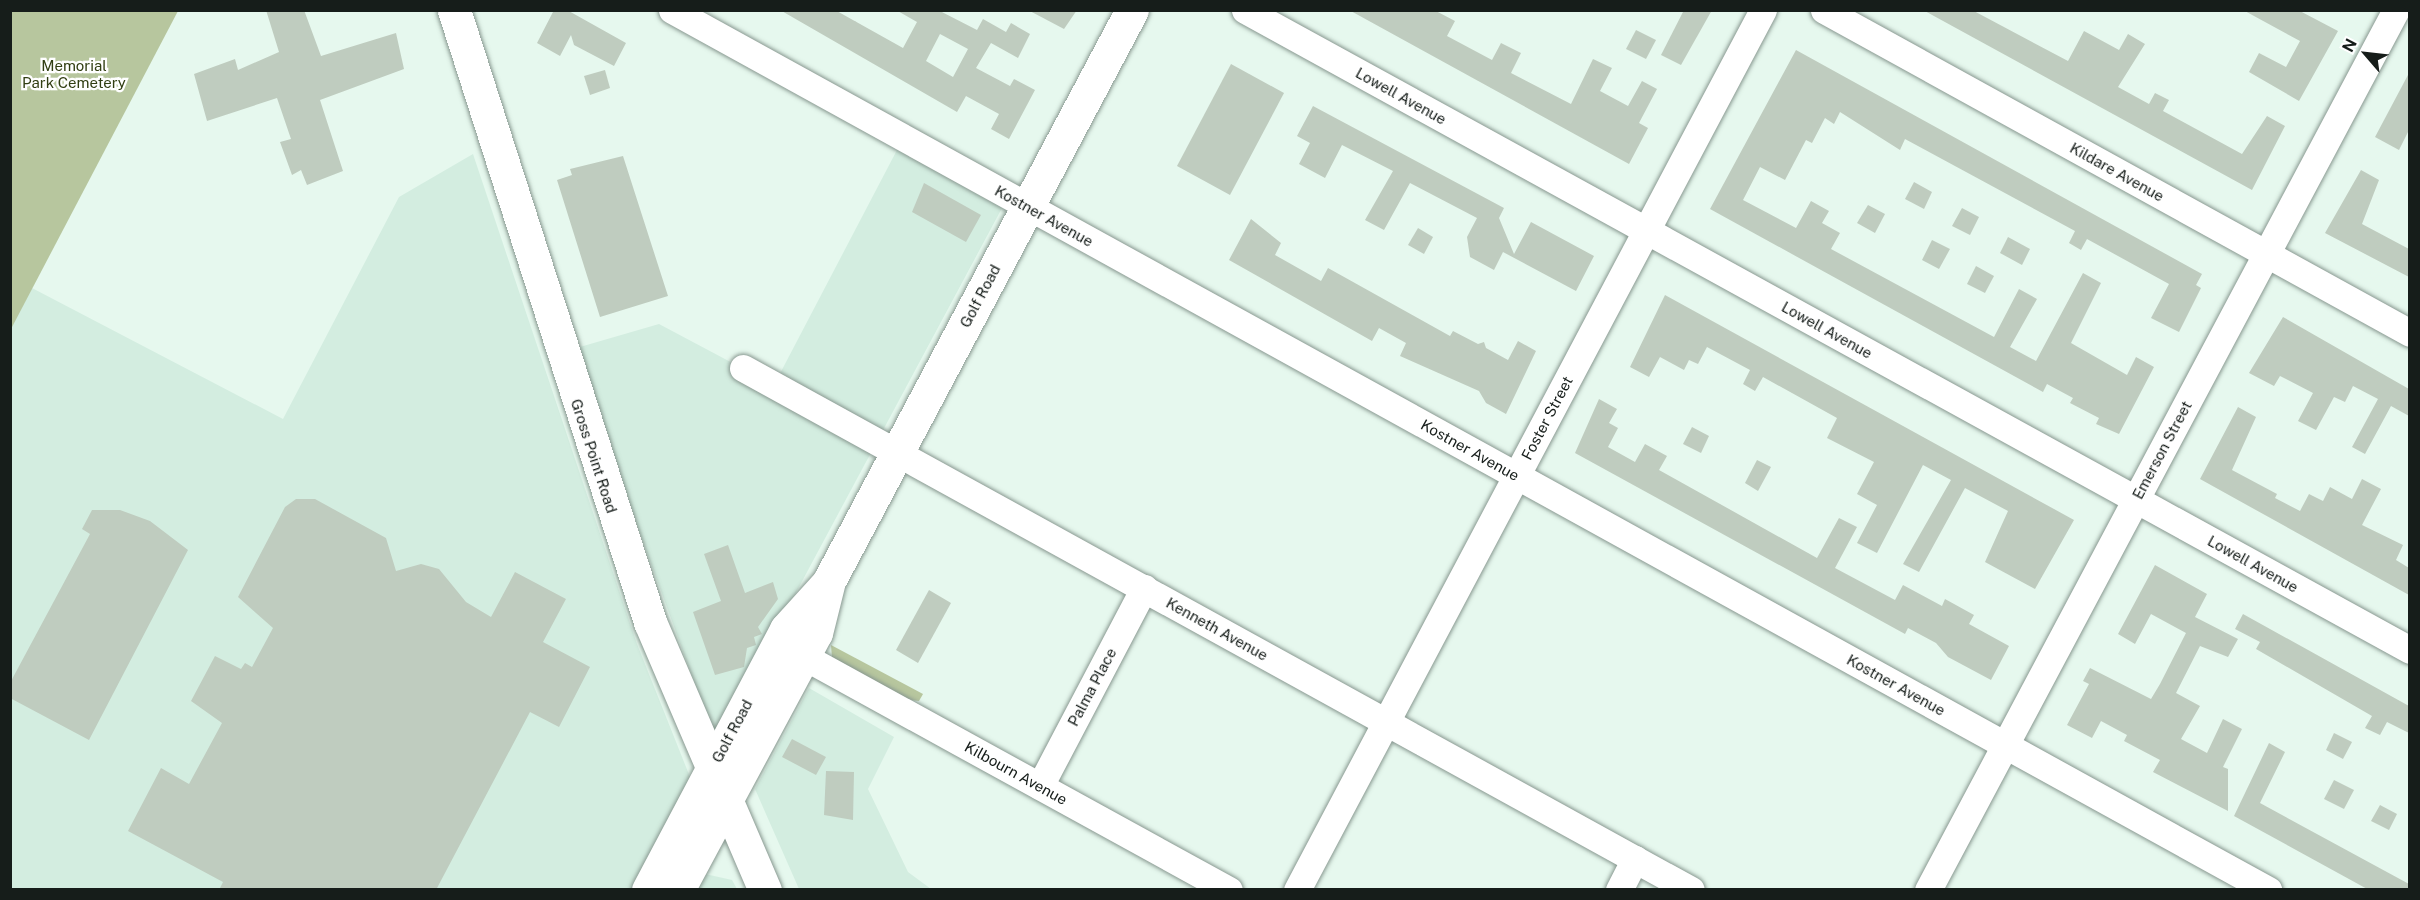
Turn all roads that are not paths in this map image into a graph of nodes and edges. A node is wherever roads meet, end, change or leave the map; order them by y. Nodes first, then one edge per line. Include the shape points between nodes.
1 (454, 10) edge
2 (672, 10) edge
3 (1132, 10) edge
4 (1245, 10) edge
5 (1763, 10) edge
6 (1824, 10) edge
7 (2398, 10) edge
8 (2409, 15) edge
9 (1028, 207) junction
10 (1646, 231) junction
11 (2267, 255) junction
12 (2409, 333) edge
13 (743, 368) dead end
14 (897, 453) junction
15 (1516, 476) junction
16 (2135, 500) junction
17 (829, 581) junction
18 (1144, 588) junction
19 (2409, 650) edge
20 (803, 656) junction
21 (1386, 722) junction
22 (2005, 745) junction
23 (711, 772) junction
24 (1040, 786) junction
25 (724, 802) junction
26 (1635, 859) junction
27 (648, 890) edge
28 (678, 890) edge
29 (765, 890) edge
30 (1229, 890) edge
31 (1297, 890) edge
32 (1619, 890) edge
33 (1691, 890) edge
34 (1928, 890) edge
35 (2268, 890) edge

1 - 23 main road, Gross Point Road via 638,587
2 - 9 street, Kostner Avenue
3 - 9 main road, Golf Road
4 - 10 street, Lowell Avenue
5 - 10 street, Foster Street
6 - 11 street, Kildare Avenue
7 - 8 street
7 - 11 street, Emerson Street
9 - 14 main road, Golf Road
9 - 15 street, Kostner Avenue
10 - 15 street, Foster Street
10 - 16 street, Lowell Avenue
11 - 12 street, Kildare Avenue
11 - 16 street, Emerson Street
13 - 14 street, Kenneth Avenue
14 - 17 main road, Golf Road
14 - 18 street, Kenneth Avenue
15 - 21 street, Foster Street
15 - 22 street, Kostner Avenue
16 - 19 street, Lowell Avenue
16 - 22 street, Emerson Street
17 - 20 main road, Golf Road via 816,633
17 - 23 main road, Golf Road via 786,629
18 - 21 street, Kenneth Avenue
18 - 24 street, Palma Place
20 - 24 street, Kilbourn Avenue
20 - 25 main road, Golf Road
21 - 26 street, Kenneth Avenue
21 - 31 street, Foster Street
22 - 34 street, Emerson Street
22 - 35 street, Kostner Avenue
23 - 25 main road, Gross Point Road
23 - 27 main road, Golf Road
24 - 30 street, Kilbourn Avenue
25 - 28 main road, Golf Road
25 - 29 main road, Gross Point Road
26 - 32 street
26 - 33 street, Kenneth Avenue

